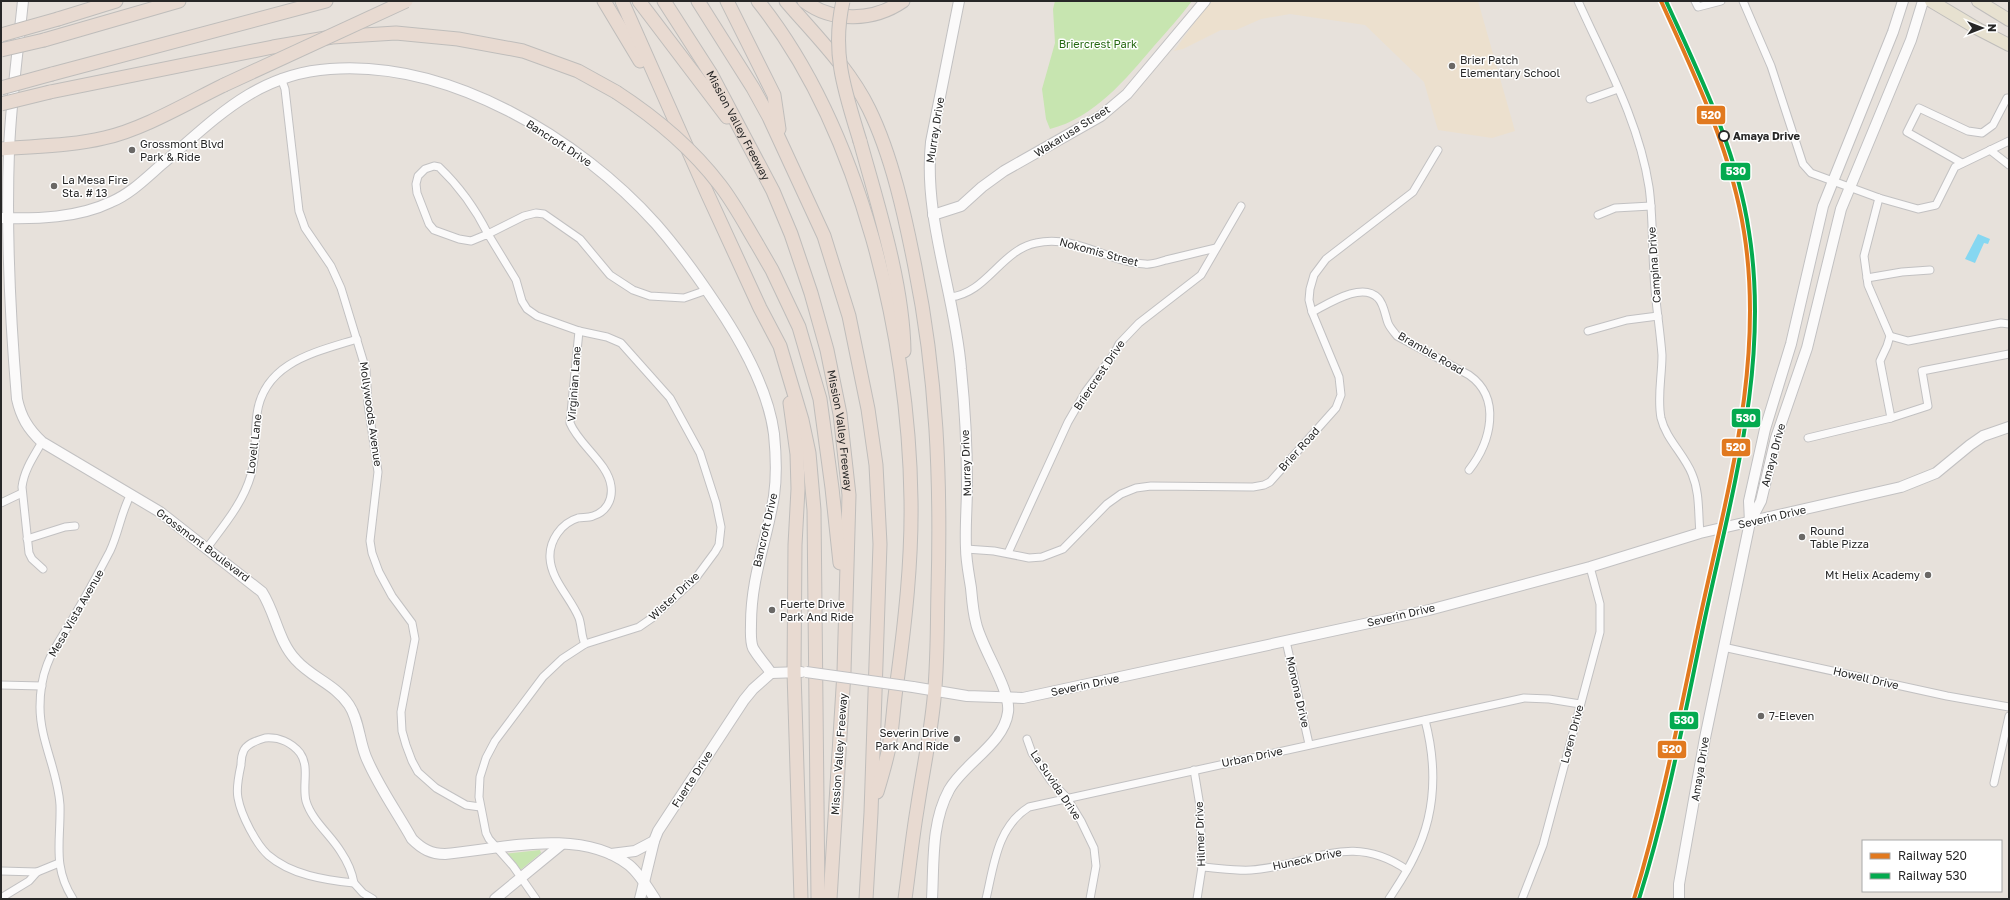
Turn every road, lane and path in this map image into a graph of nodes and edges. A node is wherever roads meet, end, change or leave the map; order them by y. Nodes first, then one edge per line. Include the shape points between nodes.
1 (23, 1) edge
2 (97, 1) edge
3 (116, 1) edge
4 (179, 1) edge
5 (326, 1) edge
6 (406, 1) edge
7 (604, 1) edge
8 (622, 1) edge
9 (664, 1) edge
10 (698, 1) edge
11 (727, 1) edge
12 (758, 1) edge
13 (786, 1) edge
14 (804, 1) edge
15 (843, 1) edge
16 (902, 1) edge
17 (959, 1) edge
18 (1206, 1) edge
19 (1578, 1) edge
20 (1695, 1) edge
21 (1721, 1) edge
22 (1743, 1) edge
23 (1903, 1) edge
24 (1923, 1) edge
25 (1931, 1) edge
26 (1978, 1) edge
27 (643, 5) edge
28 (58, 19) junction
29 (2009, 20) edge
30 (1, 35) edge
31 (2009, 45) edge
32 (1, 50) edge
33 (281, 78) junction
34 (1, 88) edge
35 (1618, 89) junction
36 (2009, 98) edge
37 (1590, 99) dead end
38 (1, 104) edge
39 (678, 129) junction
40 (780, 139) junction
41 (2009, 141) edge
42 (5, 148) edge
43 (751, 149) junction
44 (1438, 150) dead end
45 (1990, 150) junction
46 (1962, 163) junction
47 (2009, 165) edge
48 (1834, 180) junction
49 (1850, 188) junction
50 (1879, 198) junction
51 (1241, 206) dead end
52 (1651, 206) junction
53 (933, 215) junction
54 (1598, 215) dead end
55 (4, 219) edge
56 (488, 234) junction
57 (1216, 248) junction
58 (1930, 270) dead end
59 (1867, 278) junction
60 (707, 290) junction
61 (950, 297) junction
62 (760, 308) junction
63 (1312, 312) junction
64 (1658, 316) junction
65 (2009, 324) edge
66 (1588, 330) dead end
67 (579, 331) junction
68 (1890, 336) junction
69 (357, 339) junction
70 (2009, 354) edge
71 (905, 398) junction
72 (1891, 418) junction
73 (2009, 427) edge
74 (1808, 438) dead end
75 (42, 442) junction
76 (1469, 470) dead end
77 (22, 493) junction
78 (131, 494) junction
79 (1, 503) edge
80 (1750, 522) junction
81 (75, 526) dead end
82 (1700, 533) junction
83 (27, 539) junction
84 (207, 548) junction
85 (966, 549) junction
86 (1008, 553) junction
87 (1590, 567) junction
88 (43, 569) dead end
89 (846, 616) junction
90 (1286, 641) junction
91 (585, 644) junction
92 (1723, 647) junction
93 (800, 672) junction
94 (772, 673) junction
95 (1, 685) edge
96 (42, 686) junction
97 (934, 691) junction
98 (1007, 698) junction
99 (1580, 704) junction
100 (2009, 707) edge
101 (2009, 716) edge
102 (1425, 720) junction
103 (1027, 739) dead end
104 (1310, 744) junction
105 (1194, 770) junction
106 (1994, 783) dead end
107 (1067, 798) junction
108 (480, 807) junction
109 (871, 813) junction
110 (654, 840) junction
111 (562, 844) junction
112 (496, 848) junction
113 (611, 854) junction
114 (59, 863) junction
115 (1202, 867) junction
116 (1407, 870) junction
117 (1, 871) edge
118 (37, 872) junction
119 (521, 877) junction
120 (643, 882) junction
121 (354, 883) junction
122 (1, 898) edge
123 (73, 899) edge
124 (373, 899) edge
125 (494, 899) edge
126 (536, 899) edge
127 (640, 899) edge
128 (655, 899) edge
129 (801, 899) edge
130 (818, 899) edge
131 (830, 899) edge
132 (866, 899) edge
133 (905, 899) edge
134 (932, 899) edge
135 (986, 899) edge
136 (1090, 899) edge
137 (1197, 899) edge
138 (1389, 899) edge
139 (1522, 899) edge
140 (1679, 899) edge

1 - 42 main road, Grossmont Boulevard
2 - 28 highway
3 - 28 highway
4 - 32 highway, bridge
5 - 34 highway, bridge
6 - 42 highway, bridge via 135,128 106,138 76,143
7 - 39 highway via 644,66
8 - 39 highway
9 - 43 highway, Mission Valley Freeway via 711,74
10 - 40 highway via 753,88
11 - 40 highway via 774,95
12 - 71 highway via 791,47 843,152 871,234 898,352
13 - 97 highway via 844,68 869,110 883,146 911,249 927,338 938,436 940,530
14 - 16 highway via 832,14 858,17 877,14
15 - 71 highway, bridge via 837,33 839,67 887,241 904,332
17 - 53 main road, Murray Drive via 931,142 929,164
18 - 53 main road, Wakarusa Street via 1127,94 1101,116 1004,171 961,206
19 - 35 street, Campina Drive
20 - 21 street via 1698,7
22 - 48 street via 1771,66 1803,164 1811,173
23 - 48 main road, Amaya Drive
24 - 49 main road, Amaya Drive via 1911,40
25 - 31 main road
26 - 29 main road
27 - 43 highway
28 - 30 highway, bridge
33 - 55 main road, Bancroft Drive via 242,98 134,188 109,204 58,216
33 - 60 main road, Bancroft Drive via 332,68 391,71 437,82 529,122 590,162 620,188 656,224
33 - 69 street, Mollywoods Avenue via 285,89 299,211 305,228 331,266 341,288
35 - 37 street
35 - 52 street, Campina Drive via 1639,141
36 - 46 street via 1993,125 1982,133 1968,131 1919,108 1907,132
38 - 89 highway, bridge via 273,47 332,37 396,33 522,51 578,71 616,92 647,112 685,144 721,185 758,244 798,327 820,400
39 - 62 highway
40 - 109 highway via 824,236 849,316 868,408 876,465 880,544
41 - 45 street
42 - 55 main road, Grossmont Boulevard
43 - 89 highway, Mission Valley Freeway via 773,191 791,234 827,350 840,414 849,495
44 - 63 street, Brier Road via 1413,192 1354,236 1320,266 1310,289
45 - 46 street
45 - 47 street
46 - 50 street via 1955,167 1936,205 1918,209
48 - 49 street
48 - 80 main road, Amaya Drive via 1823,206 1791,344 1764,429 1748,501
49 - 50 street
49 - 80 main road, Amaya Drive via 1841,209 1807,348 1776,438 1761,501
50 - 59 street via 1864,256
51 - 57 street, Briercrest Drive
52 - 54 street via 1615,208
52 - 64 street, Campina Drive
53 - 61 main road, Murray Drive
55 - 75 main road, Grossmont Boulevard via 17,399 20,412 29,428
56 - 56 street, Wister Drive via 464,193 439,166 429,167 421,172 416,189 429,224 434,230 471,241
56 - 60 street via 524,216 544,214 580,239 610,275 633,290 650,296 684,298
56 - 67 street, Wister Drive via 516,280 527,309 537,316
57 - 61 street, Nokomis Street via 1147,265 1071,243 1053,240 1034,243 1005,259 976,287 960,296
57 - 86 street, Briercrest Drive via 1201,275 1139,322 1119,344 1086,391 1068,422
58 - 59 street
59 - 68 street
60 - 94 main road, Bancroft Drive via 731,325 749,358 764,395 774,430 775,491 755,577 751,607 752,646
61 - 85 main road, Murray Drive via 961,367 967,452
62 - 93 highway via 783,369 797,454
62 - 130 highway via 780,346 795,391 808,447 812,486
63 - 76 street, Bramble Road via 1351,293 1371,293 1378,298 1389,325 1397,336 1461,370 1479,383 1488,399 1491,418 1479,458
63 - 86 street, Brier Road via 1338,377 1341,395 1336,408 1270,482 1253,487 1136,488 1107,504 1058,552 1035,558
64 - 66 street via 1627,320
64 - 82 street, Campina Drive via 1662,358 1658,397 1662,420 1666,433 1687,464 1695,483
65 - 68 street via 2001,323 1908,341
67 - 91 street, Virginian Lane via 570,423 575,435 608,474 612,493 603,511 592,517 572,521 560,530 553,542 550,556 552,570 580,620 581,635
67 - 91 street, Wister Drive via 621,343 670,398 700,453 721,527 715,552 695,579 652,618 639,627
68 - 72 street via 1880,361
69 - 84 street, Lovell Lane via 304,355 274,375 261,398 257,414 254,459 245,494
69 - 108 street, Mollywoods Avenue via 366,370 368,404 378,462 370,541 372,553 392,596 412,623 415,639 401,712 402,731 418,772 436,788 466,805
70 - 72 street via 1922,371 1928,406
71 - 109 highway via 911,500 908,584 888,751
72 - 74 street
73 - 80 main road, Severin Drive via 1983,436 1936,473 1902,487
75 - 77 street via 24,477
75 - 78 main road, Grossmont Boulevard
77 - 79 street
77 - 83 street
78 - 84 main road, Grossmont Boulevard via 160,512
78 - 96 street, Mesa Vista Avenue via 124,506 114,543 83,602 50,656
80 - 82 main road, Severin Drive
80 - 92 main road, Amaya Drive
81 - 83 street
82 - 87 main road, Severin Drive
83 - 88 street via 32,559
84 - 112 main road, Grossmont Boulevard via 262,592 285,646 296,660 309,672 330,684 350,706 369,763 416,844 432,852 445,854
85 - 86 street, Brier Road
85 - 98 main road, Murray Drive via 976,624
87 - 90 main road, Severin Drive via 1429,610
87 - 99 street, Loren Drive via 1600,604 1601,623
89 - 131 highway, Mission Valley Freeway
90 - 98 main road, Severin Drive via 1023,698
90 - 104 street, Monona Drive
91 - 108 street, Wister Drive via 562,659 543,677 495,741 482,767
92 - 100 street, Howell Drive
92 - 140 main road, Amaya Drive via 1679,884
93 - 94 main road, Severin Drive
93 - 97 main road, Severin Drive, bridge
93 - 129 highway
94 - 110 main road, Fuerte Drive via 744,700
95 - 96 street
96 - 114 street, Mesa Vista Avenue via 42,728 60,804
97 - 98 main road, Severin Drive
97 - 133 highway via 925,771 916,811
98 - 134 main road, Murray Drive via 1008,712 995,740 959,774 941,807 935,838
99 - 102 street, Urban Drive via 1524,698
99 - 139 street, Loren Drive via 1543,845
101 - 106 street
102 - 104 street, Urban Drive
102 - 116 street via 1433,766 1432,798 1426,828
103 - 107 street, La Suvida Drive via 1032,753
104 - 105 street, Urban Drive
105 - 107 street, Urban Drive
105 - 115 street, Hilmer Drive via 1200,806
107 - 135 street, Urban Drive via 1029,807 1010,822 999,845
107 - 136 street, La Suvida Drive via 1094,848 1096,866
108 - 112 street, Wister Drive via 486,832
109 - 132 highway
110 - 113 main road via 635,851
110 - 120 main road, Fuerte Drive
111 - 112 main road, Grossmont Boulevard
111 - 113 main road, Grossmont Boulevard via 587,846
111 - 119 main road
112 - 119 street, Wister Drive
113 - 120 main road, Grossmont Boulevard via 630,866
114 - 118 street
114 - 123 street, Mesa Vista Avenue via 64,884
115 - 116 street, Huneck Drive via 1251,870 1352,850 1374,853
115 - 137 street, Hilmer Drive
116 - 138 street
117 - 118 street
118 - 122 street via 29,881
119 - 125 main road
119 - 126 street, Wister Drive
120 - 127 main road, Fuerte Drive
120 - 128 main road, Grossmont Boulevard
121 - 121 street via 342,852 309,806 304,788 306,772 299,752 284,740 276,738 259,740 248,746 244,750 239,771 238,798 247,824 259,844 268,855 302,873
121 - 124 street

